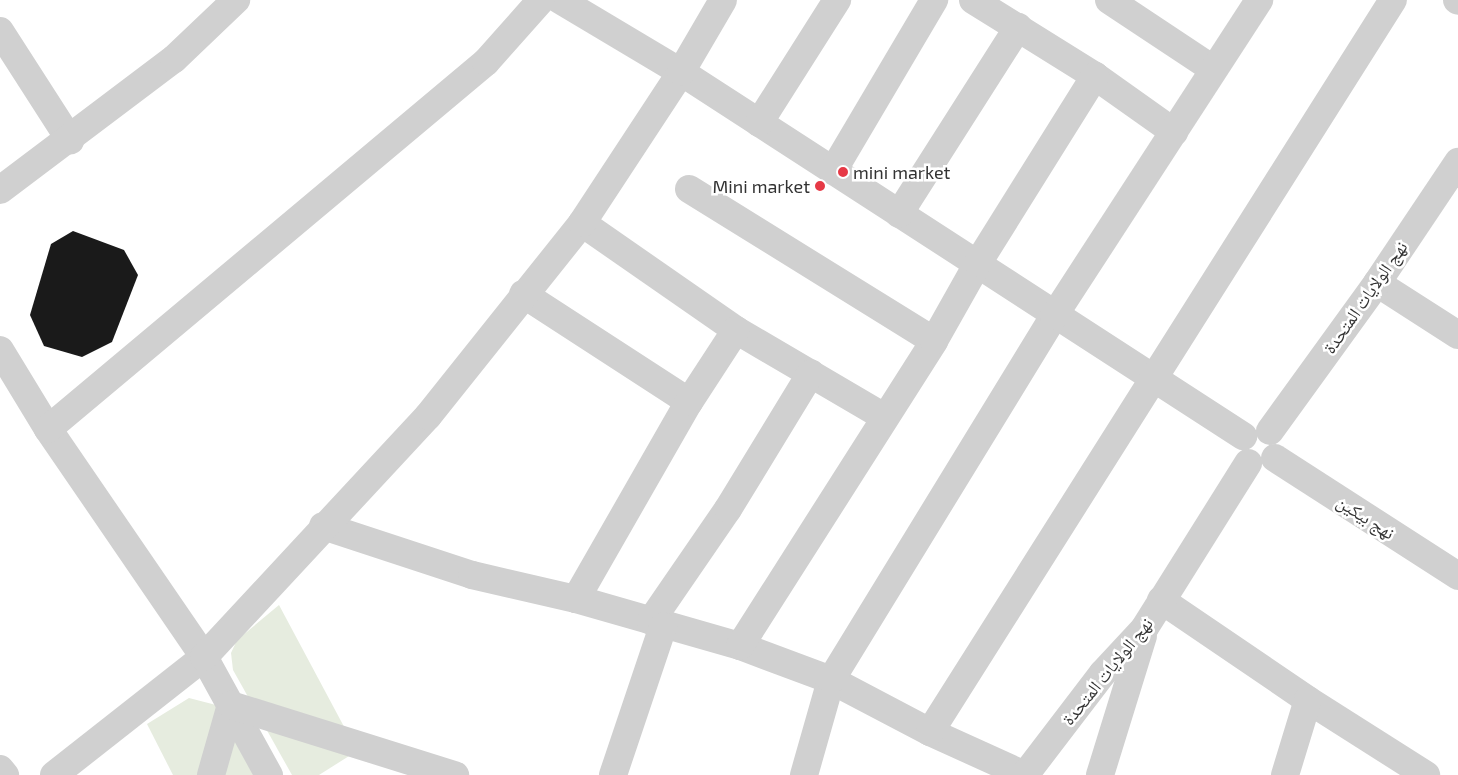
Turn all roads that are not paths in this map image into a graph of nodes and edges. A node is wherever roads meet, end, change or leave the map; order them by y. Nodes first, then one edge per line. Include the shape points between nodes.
1 (541, 0) edge
2 (560, 0) edge
3 (723, 0) edge
4 (836, 0) edge
5 (934, 0) edge
6 (973, 0) edge
7 (1109, 0) edge
8 (1393, 0) edge
9 (1255, 2) edge
10 (225, 4) edge
11 (1007, 14) edge
12 (0, 31) edge
13 (1213, 69) junction
14 (680, 72) junction
15 (1095, 76) junction
16 (759, 123) junction
17 (1174, 132) junction
18 (70, 140) junction
19 (1458, 162) edge
20 (833, 171) junction
21 (689, 189) dead end
22 (0, 190) edge
23 (900, 214) junction
24 (582, 223) junction
25 (978, 263) junction
26 (1377, 283) junction
27 (523, 294) junction
28 (1054, 316) junction
29 (736, 330) junction
30 (1458, 335) edge
31 (934, 341) junction
32 (0, 350) edge
33 (811, 373) junction
34 (1152, 378) junction
35 (689, 402) junction
36 (884, 417) junction
37 (48, 429) junction
38 (1270, 431) junction
39 (1243, 436) junction
40 (1275, 458) junction
41 (1248, 463) junction
42 (323, 526) junction
43 (1458, 576) edge
44 (576, 599) junction
45 (1161, 600) junction
46 (657, 623) junction
47 (1144, 629) junction
48 (740, 646) junction
49 (204, 657) junction
50 (831, 680) junction
51 (1308, 700) junction
52 (231, 705) junction
53 (930, 732) junction
54 (0, 769) edge
55 (5, 775) edge
56 (54, 775) edge
57 (211, 775) edge
58 (269, 775) edge
59 (455, 775) edge
60 (613, 775) edge
61 (804, 775) edge
62 (1025, 775) edge
63 (1100, 775) edge
64 (1285, 775) edge
65 (1426, 775) edge

1 - 37 street via 486,62
2 - 14 street
3 - 14 street
4 - 16 street
5 - 20 street
6 - 11 street
7 - 13 street
8 - 34 street
9 - 13 street
10 - 18 street via 174,59
11 - 15 street
11 - 23 street
12 - 18 street
13 - 17 street
14 - 16 street
14 - 24 street
15 - 17 street
15 - 25 street
16 - 20 street
17 - 28 street
18 - 22 street
19 - 26 street, نهج الولايات المتحدة
20 - 23 street
21 - 31 street
23 - 25 street
24 - 27 street
24 - 29 street
25 - 28 street
25 - 31 street
26 - 30 street
26 - 38 street, نهج الولايات المتحدة
27 - 35 street
27 - 42 street via 428,416
28 - 34 street
28 - 50 street
29 - 33 street
29 - 35 street
31 - 36 street
32 - 37 street
33 - 36 street
33 - 46 street
34 - 39 street
34 - 53 street
35 - 44 street
36 - 48 street
37 - 49 street
38 - 39 street via 1258,427
38 - 40 street via 1278,440
39 - 41 street via 1240,451
40 - 41 street via 1259,466
40 - 43 street, نهج بيكين
41 - 45 street, نهج الولايات المتحدة
42 - 44 street via 472,575
42 - 49 street
44 - 46 street
45 - 47 street, نهج الولايات المتحدة
45 - 51 street
46 - 48 street
46 - 60 street
47 - 62 street, نهج الولايات المتحدة via 1103,673
47 - 63 street
48 - 50 street
49 - 52 street
49 - 56 street
50 - 53 street
50 - 61 street
51 - 64 street
51 - 65 street
52 - 57 street
52 - 58 street
52 - 59 street
53 - 62 street
54 - 55 street

